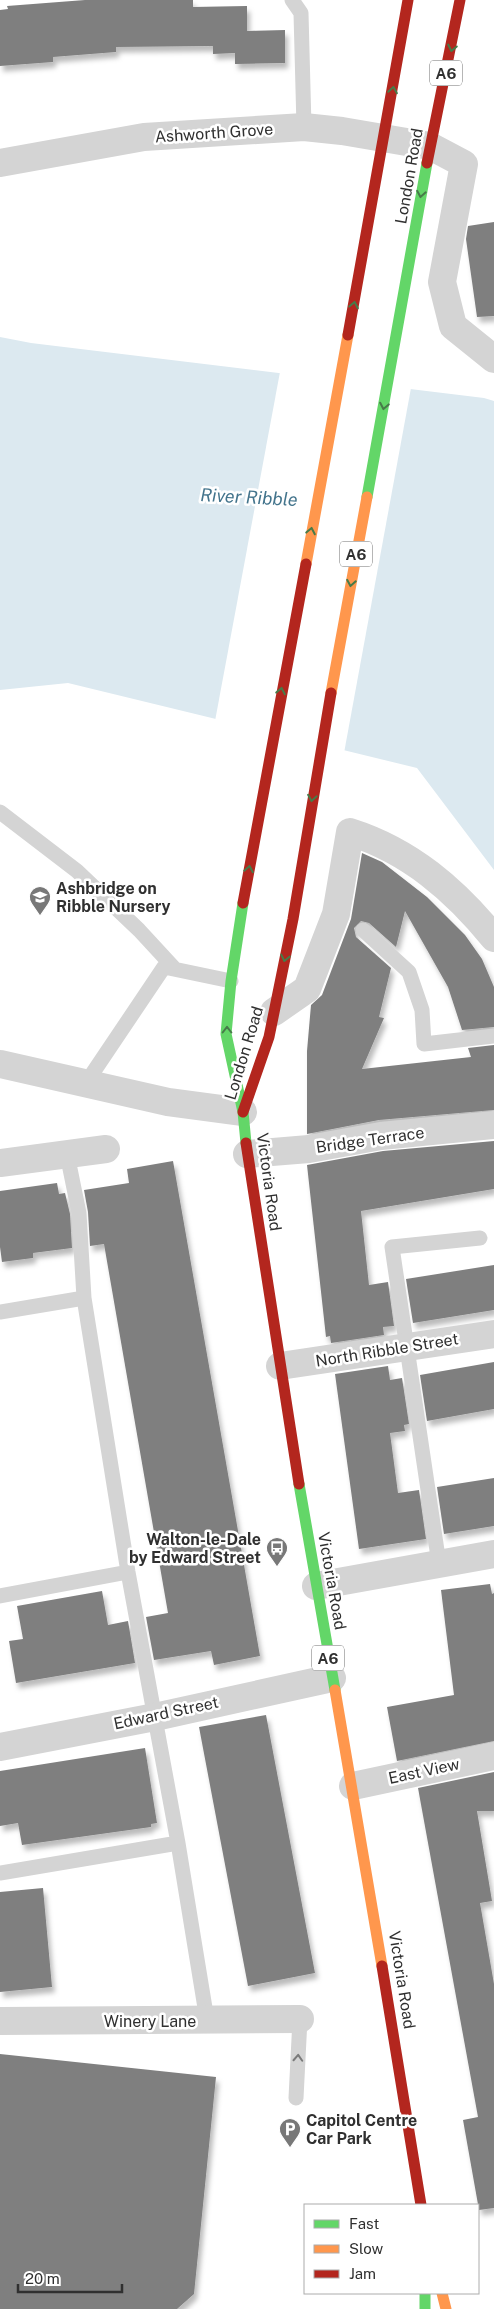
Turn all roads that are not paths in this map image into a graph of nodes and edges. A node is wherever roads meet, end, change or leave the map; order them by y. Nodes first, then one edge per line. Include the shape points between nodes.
1 (292, 0) edge
2 (408, 0) edge
3 (460, 0) edge
4 (304, 127) junction
5 (385, 138) junction
6 (430, 146) junction
7 (0, 163) edge
8 (494, 359) edge
9 (0, 812) edge
10 (363, 930) dead end
11 (494, 938) edge
12 (175, 969) junction
13 (231, 981) junction
14 (274, 1012) junction
15 (494, 1036) edge
16 (0, 1064) edge
17 (86, 1083) junction
18 (243, 1112) junction
19 (494, 1125) edge
20 (106, 1149) dead end
21 (67, 1154) junction
22 (247, 1154) junction
23 (0, 1163) edge
24 (480, 1238) dead end
25 (84, 1298) junction
26 (0, 1312) edge
27 (494, 1334) edge
28 (406, 1348) junction
29 (280, 1366) junction
30 (494, 1554) edge
31 (439, 1564) junction
32 (128, 1572) junction
33 (316, 1586) junction
34 (0, 1596) edge
35 (332, 1678) junction
36 (155, 1717) junction
37 (0, 1747) edge
38 (494, 1756) edge
39 (353, 1786) junction
40 (178, 1843) junction
41 (0, 1874) edge
42 (300, 2019) joint
43 (207, 2020) junction
44 (0, 2021) edge
45 (296, 2098) dead end
46 (421, 2204) edge
47 (425, 2294) edge
48 (442, 2294) edge
49 (425, 2309) edge
50 (446, 2309) edge

1 - 4 lane via 301,13
5 -> 2 highway, London Road / A6
3 -> 6 highway, London Road / A6
4 - 5 street, Ashworth Grove
4 - 7 street, Ashworth Grove via 144,137
5 - 6 street, Ashworth Grove
13 -> 5 highway, London Road / A6 via 272,739
6 - 8 street, Ashworth Grove via 464,164 442,282 453,326
6 -> 14 highway, London Road / A6
9 - 12 lane via 77,871
10 - 15 lane via 409,972 422,1010 424,1044
11 - 14 street via 466,905 424,869 375,840 350,832 336,914 307,989
12 - 13 lane
12 - 17 lane via 164,967
18 -> 13 highway, London Road / A6 via 226,1034
14 - 18 highway, London Road / A6
16 - 17 street
17 - 18 street via 168,1102
18 - 22 highway, Victoria Road / A6
19 - 22 street, Bridge Terrace
20 - 21 street
21 - 23 street
21 - 25 lane via 79,1213
22 - 29 highway, Victoria Road / A6
24 - 28 lane via 392,1247
25 - 26 lane
25 - 32 lane
27 - 28 street, North Ribble Street
28 - 29 street, North Ribble Street
28 - 31 lane
29 - 33 highway, Victoria Road / A6
30 - 31 street
31 - 33 street
32 - 34 lane
32 - 36 lane
33 - 35 highway, Victoria Road / A6
35 - 36 street, Edward Street
35 - 39 highway, Victoria Road / A6
36 - 37 street, Edward Street
36 - 40 lane
38 - 39 street, East View
39 - 46 highway, Victoria Road / A6
40 - 41 lane
40 - 43 lane
42 - 43 street, Winery Lane
45 -> 42 lane
43 - 44 street, Winery Lane
47 - 49 highway
48 - 50 highway

